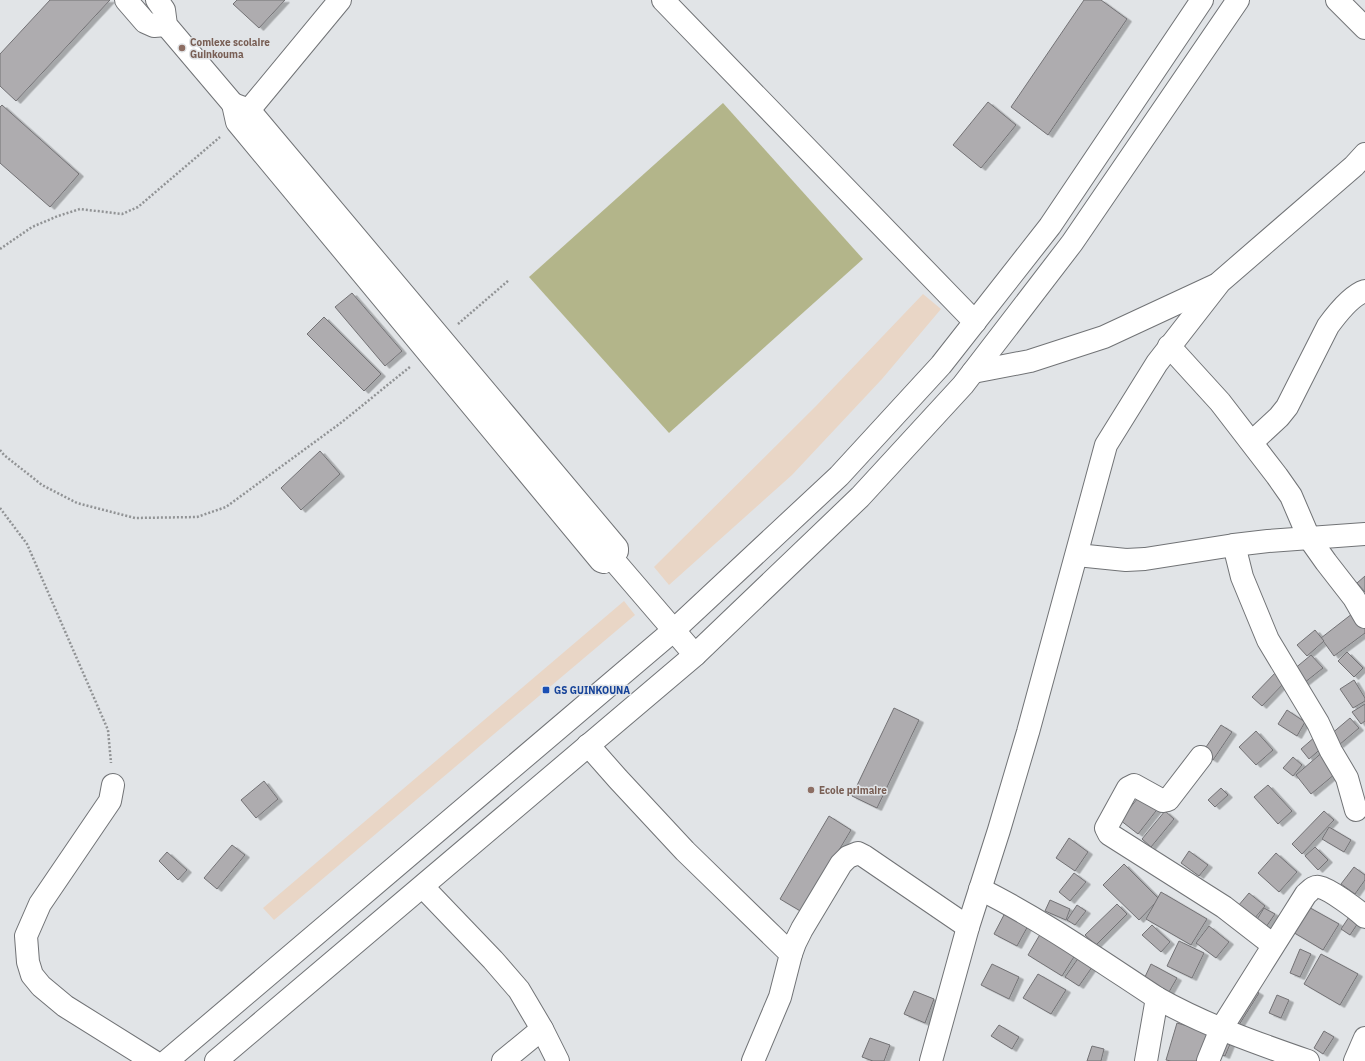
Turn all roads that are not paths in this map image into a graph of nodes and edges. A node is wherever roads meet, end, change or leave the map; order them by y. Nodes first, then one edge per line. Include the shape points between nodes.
1 (126, 0) edge
2 (157, 0) edge
3 (340, 0) edge
4 (662, 0) edge
5 (1202, 0) edge
6 (1238, 0) edge
7 (1337, 0) edge
8 (166, 25) junction
9 (1365, 28) edge
10 (1164, 56) junction
11 (1191, 70) junction
12 (240, 112) junction
13 (1365, 154) edge
14 (1220, 282) junction
15 (1365, 291) edge
16 (975, 322) junction
17 (1169, 346) junction
18 (973, 372) junction
19 (1252, 442) junction
20 (1365, 534) edge
21 (1309, 538) junction
22 (1234, 545) junction
23 (1077, 555) junction
24 (1365, 617) edge
25 (674, 630) junction
26 (695, 655) junction
27 (588, 745) junction
28 (1201, 757) dead end
29 (113, 785) road end
30 (1356, 810) dead end
31 (423, 887) junction
32 (980, 889) junction
33 (1365, 917) edge
34 (968, 927) junction
35 (1273, 945) junction
36 (791, 954) junction
37 (1157, 998) junction
38 (542, 1029) junction
39 (1221, 1029) junction
40 (1365, 1038) edge
41 (153, 1061) edge
42 (167, 1061) edge
43 (216, 1061) edge
44 (503, 1061) edge
45 (558, 1061) edge
46 (754, 1061) edge
47 (931, 1061) edge
48 (1146, 1061) edge
49 (1208, 1061) edge
50 (1308, 1061) edge
51 (1355, 1061) edge

1 - 8 street via 145,22 154,26
2 - 8 street via 164,10
3 - 12 street
4 - 16 street
5 - 10 street
6 - 11 street
7 - 9 street
8 - 12 street
10 - 11 street
10 - 16 street via 1050,226
11 - 18 street via 1072,243
12 - 25 street via 434,345 618,549 610,556
13 - 14 street
14 - 17 street
14 - 18 street via 1104,337 1030,362
15 - 19 street via 1335,316 1287,407 1280,417
16 - 25 street via 941,365 839,476
17 - 19 street
17 - 23 street via 1106,445
18 - 26 street via 860,497
19 - 21 street via 1291,496
20 - 21 street
21 - 22 street
21 - 24 street via 1354,598
22 - 23 street via 1145,559 1126,560
22 - 30 street via 1242,577 1268,640 1318,723 1347,778
23 - 32 street via 1026,740
25 - 26 street
25 - 42 street
26 - 27 street
27 - 31 street
27 - 36 street via 685,851
28 - 35 street via 1168,800 1163,801 1134,785 1128,788 1106,828 1109,834 1224,907
29 - 41 street via 110,801 40,904 26,936 28,962 32,975 41,986 65,1006
31 - 38 street via 493,960 518,990
31 - 43 street
32 - 34 street
32 - 37 street via 1048,926
33 - 35 street via 1328,891 1319,887 1313,888 1306,894
34 - 36 street via 858,853 848,857 841,864 794,943
34 - 47 street
35 - 39 street
36 - 46 street via 780,997
37 - 39 street
37 - 48 street
38 - 44 street
38 - 45 street
39 - 49 street
39 - 50 street
40 - 51 street

